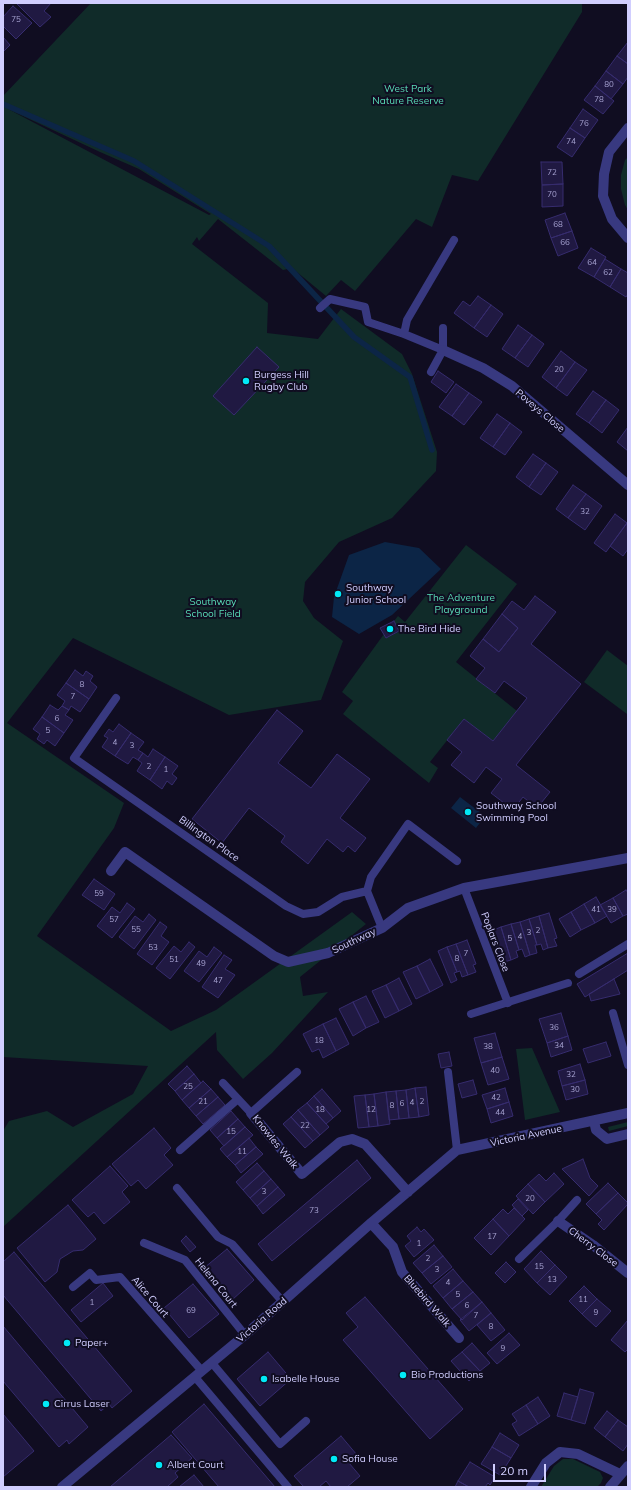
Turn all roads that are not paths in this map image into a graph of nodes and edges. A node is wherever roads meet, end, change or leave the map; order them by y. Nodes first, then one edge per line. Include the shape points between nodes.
1 (628, 128) edge
2 (628, 238) edge
3 (454, 240) dead end
4 (320, 308) dead end
5 (443, 328) dead end
6 (404, 334) junction
7 (443, 350) junction
8 (431, 372) dead end
9 (628, 485) edge
10 (116, 698) dead end
11 (628, 858) edge
12 (457, 861) dead end
13 (111, 871) dead end
14 (464, 888) junction
15 (367, 892) junction
16 (382, 928) junction
17 (628, 944) edge
18 (579, 974) dead end
19 (568, 983) dead end
20 (508, 1003) junction
21 (613, 1013) dead end
22 (471, 1014) dead end
23 (628, 1065) edge
24 (297, 1072) dead end
25 (448, 1072) dead end
26 (223, 1083) dead end
27 (238, 1099) junction
28 (251, 1112) junction
29 (628, 1113) edge
30 (594, 1121) junction
31 (628, 1134) edge
32 (180, 1150) dead end
33 (458, 1150) junction
34 (177, 1188) dead end
35 (408, 1192) junction
36 (577, 1200) dead end
37 (558, 1221) junction
38 (371, 1224) junction
39 (144, 1243) dead end
40 (519, 1259) dead end
41 (628, 1274) edge
42 (73, 1287) dead end
43 (283, 1302) junction
44 (245, 1335) junction
45 (459, 1338) dead end
46 (212, 1363) junction
47 (198, 1374) junction
48 (306, 1421) dead end
49 (628, 1466) edge
50 (620, 1474) junction
51 (62, 1487) edge
52 (288, 1487) edge
53 (531, 1487) edge
54 (610, 1487) edge

1 - 2 street via 609,152 603,196 612,219
3 - 6 lane via 407,320
4 - 6 lane via 330,299 365,307 368,322
5 - 7 lane
6 - 7 lane
7 - 8 lane
7 - 9 street, Poveys Close via 483,368 512,386
10 - 15 lane, Billington Place via 74,758 286,906 303,914 318,912 342,898
11 - 14 street, Southway
12 - 15 lane via 408,824 371,877
13 - 16 street, Southway via 125,852 274,956 288,962 328,953
14 - 16 street, Southway via 408,908
14 - 20 lane, Poplars Close
15 - 16 lane
17 - 18 lane
19 - 20 lane
20 - 22 lane
21 - 23 lane
24 - 28 lane
25 - 33 lane
26 - 27 lane
27 - 28 lane
27 - 32 lane
28 - 35 street, Knowles Walk via 302,1174 340,1142 352,1139 365,1144
29 - 30 street, Victoria Avenue
30 - 31 street via 596,1130 607,1139
30 - 33 street, Victoria Avenue
33 - 35 street, Victoria Road
34 - 43 lane via 218,1237 232,1244
35 - 38 street, Victoria Road
36 - 37 lane
37 - 40 lane
37 - 41 street, Cherry Close
38 - 43 street, Victoria Road
38 - 45 street, Bluebird Walk via 393,1247 402,1272
39 - 44 lane, Helena Court via 185,1260
42 - 47 lane, Alice Court via 90,1273 96,1280 120,1277
43 - 44 street, Victoria Road
44 - 46 street, Victoria Road
46 - 47 street, Victoria Road
46 - 48 lane via 280,1444
47 - 51 street, Victoria Road
47 - 52 lane
49 - 50 street
50 - 53 street via 578,1454 560,1452 546,1463
50 - 54 street

